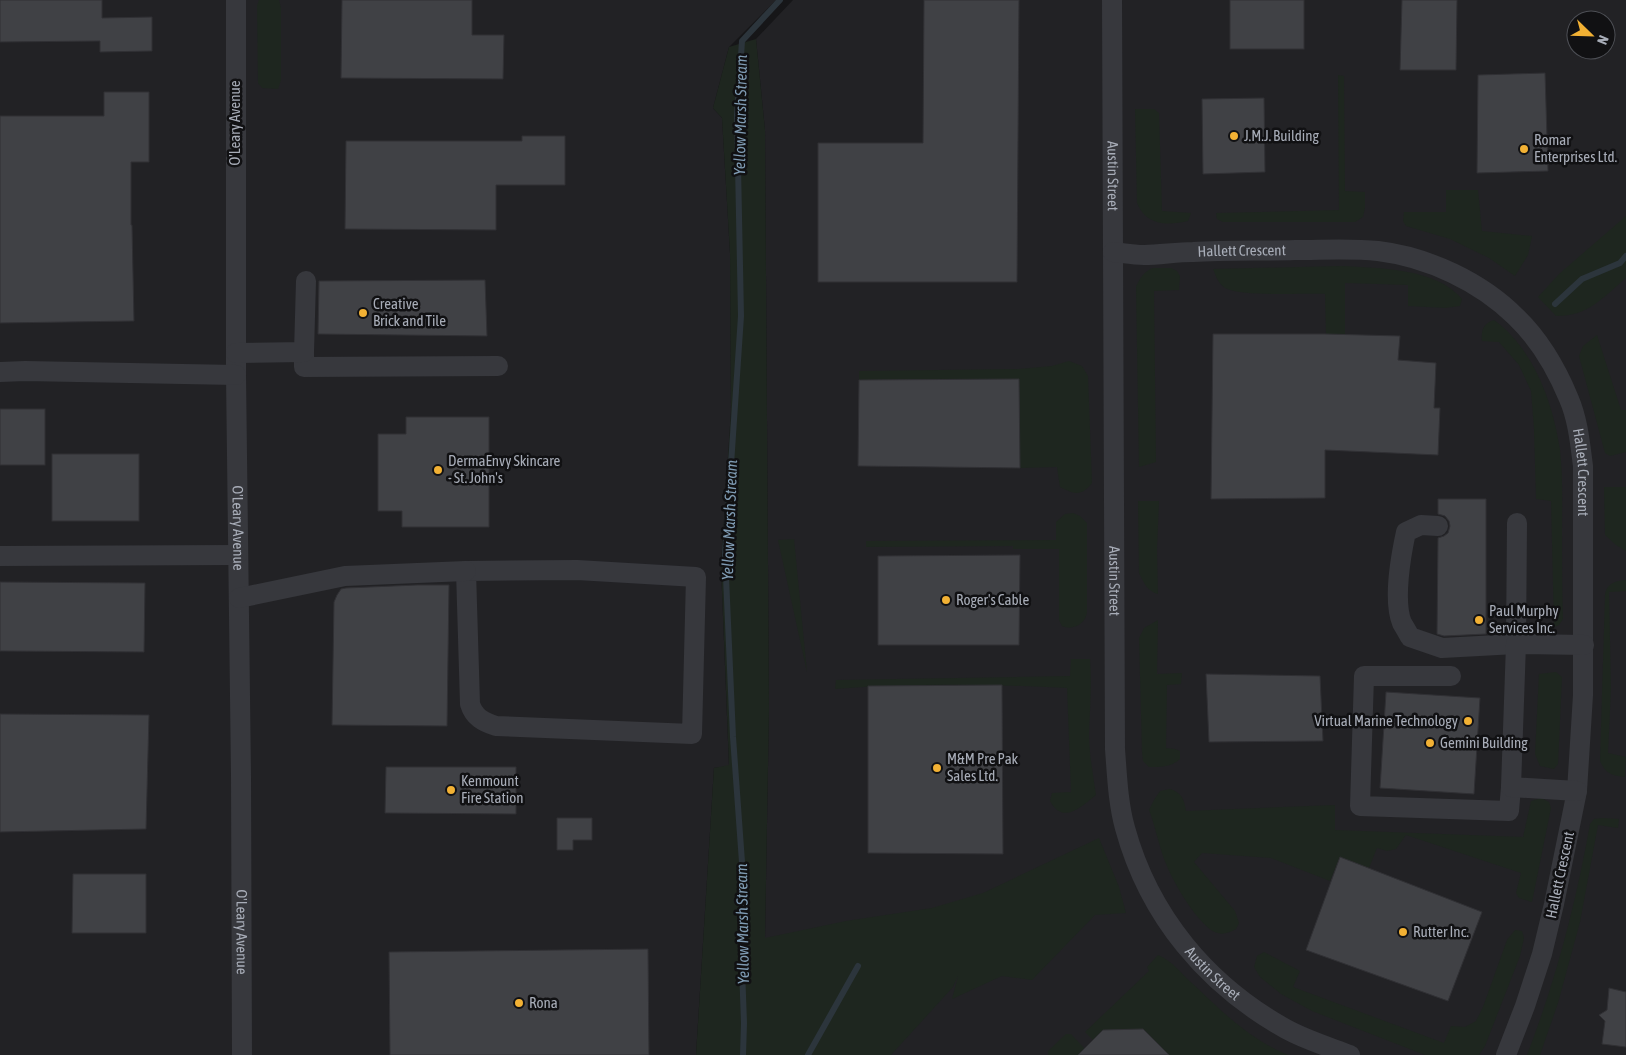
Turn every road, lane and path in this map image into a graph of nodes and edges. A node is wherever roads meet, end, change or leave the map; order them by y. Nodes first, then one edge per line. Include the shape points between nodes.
1 (236, 0) edge
2 (1112, 0) edge
3 (1113, 252) junction
4 (306, 281) dead end
5 (304, 352) junction
6 (236, 353) junction
7 (498, 366) dead end
8 (0, 372) edge
9 (236, 375) junction
10 (1517, 524) dead end
11 (1438, 526) dead end
12 (237, 555) junction
13 (0, 556) edge
14 (466, 571) junction
15 (239, 598) junction
16 (1516, 644) junction
17 (1584, 645) junction
18 (1451, 676) dead end
19 (1512, 787) junction
20 (1577, 791) junction
21 (242, 1055) edge
22 (1350, 1055) edge
23 (1506, 1055) edge

1 - 6 street, O'Leary Avenue
2 - 3 street, Austin Street
3 - 17 street, Hallett Crescent via 1144,255 1205,251 1378,251 1407,256 1435,266 1492,296 1537,341 1569,399 1579,434 1583,466
3 - 22 street, Austin Street via 1115,749 1124,828 1151,894 1168,924 1190,952 1251,1006 1288,1030
4 - 5 street
5 - 6 street
5 - 7 street via 304,367
6 - 9 street, O'Leary Avenue
8 - 9 street
9 - 12 street, O'Leary Avenue
10 - 16 street
11 - 16 street via 1421,526 1406,532 1399,563 1399,602 1402,622 1410,637 1442,648
12 - 13 street
12 - 15 street, O'Leary Avenue
14 - 14 street via 577,570 696,577 692,734 506,726 478,718 470,704
14 - 15 street via 345,576
15 - 21 street, O'Leary Avenue
16 - 17 street
16 - 19 street
17 - 20 street, Hallett Crescent
18 - 19 street via 1364,676 1360,806 1509,811
19 - 20 street
20 - 23 street, Hallett Crescent via 1542,954

